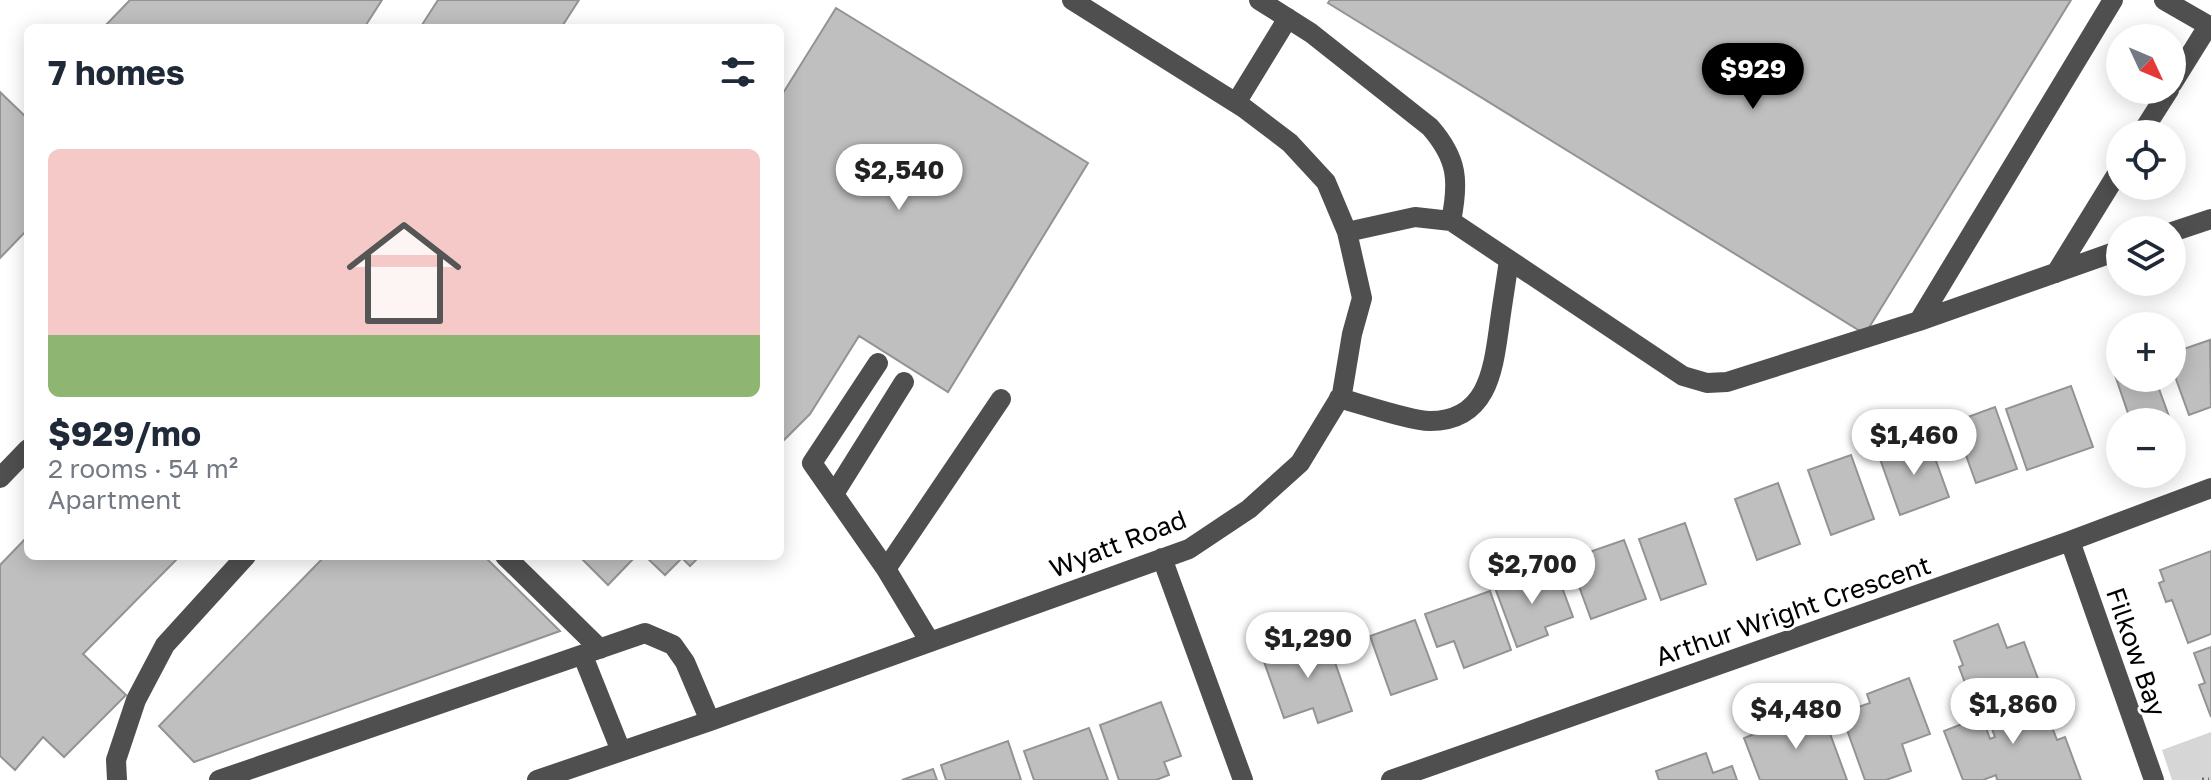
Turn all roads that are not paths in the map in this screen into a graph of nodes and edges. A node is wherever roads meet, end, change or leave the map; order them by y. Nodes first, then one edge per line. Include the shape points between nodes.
1 (1072, 0) edge
2 (1259, 0) edge
3 (2113, 0) edge
4 (2164, 0) edge
5 (1288, 18) junction
6 (2210, 26) edge
7 (2186, 63) edge
8 (1236, 103) junction
9 (2106, 192) edge
10 (2210, 217) edge
11 (1451, 221) junction
12 (2186, 226) edge
13 (1347, 232) junction
14 (2106, 255) edge
15 (1509, 260) junction
16 (2056, 273) junction
17 (1919, 321) junction
18 (878, 363) dead end
19 (904, 382) dead end
20 (1339, 398) junction
21 (1001, 399) dead end
22 (24, 453) edge
23 (0, 478) edge
24 (2211, 488) edge
25 (834, 494) junction
26 (2070, 541) junction
27 (1162, 558) junction
28 (242, 560) edge
29 (509, 560) edge
30 (886, 569) junction
31 (930, 642) junction
32 (591, 652) junction
33 (710, 721) junction
34 (621, 751) junction
35 (117, 780) edge
36 (219, 780) edge
37 (537, 780) edge
38 (1243, 780) edge
39 (1391, 780) edge
40 (2154, 780) edge

1 - 8 street, Wyatt Road
2 - 5 street
3 - 17 street
4 - 6 street
5 - 8 street
5 - 11 street via 1445,144 1457,189
6 - 7 street
8 - 13 street, Wyatt Road via 1290,143 1326,182
9 - 16 street
10 - 12 street
11 - 13 street via 1415,217
11 - 15 street
13 - 20 street, Wyatt Road via 1362,298
14 - 16 street
15 - 17 street via 1683,376 1707,383 1727,382
15 - 20 street via 1493,372 1469,409 1429,422
16 - 17 street
18 - 25 street via 812,463
19 - 25 street
20 - 27 street, Wyatt Road via 1300,463 1249,509 1189,549
21 - 30 street
22 - 23 street
24 - 26 street, Arthur Wright Crescent
25 - 30 street
26 - 39 street, Arthur Wright Crescent
26 - 40 street, Filkow Bay
27 - 31 street, Wyatt Road
27 - 38 street
28 - 35 street via 165,645 136,700 116,760
29 - 32 street
30 - 31 street
31 - 33 street, Wyatt Road
32 - 33 street via 645,633 673,645
32 - 34 street
32 - 36 street
33 - 34 street, Wyatt Road
34 - 37 street, Wyatt Road

